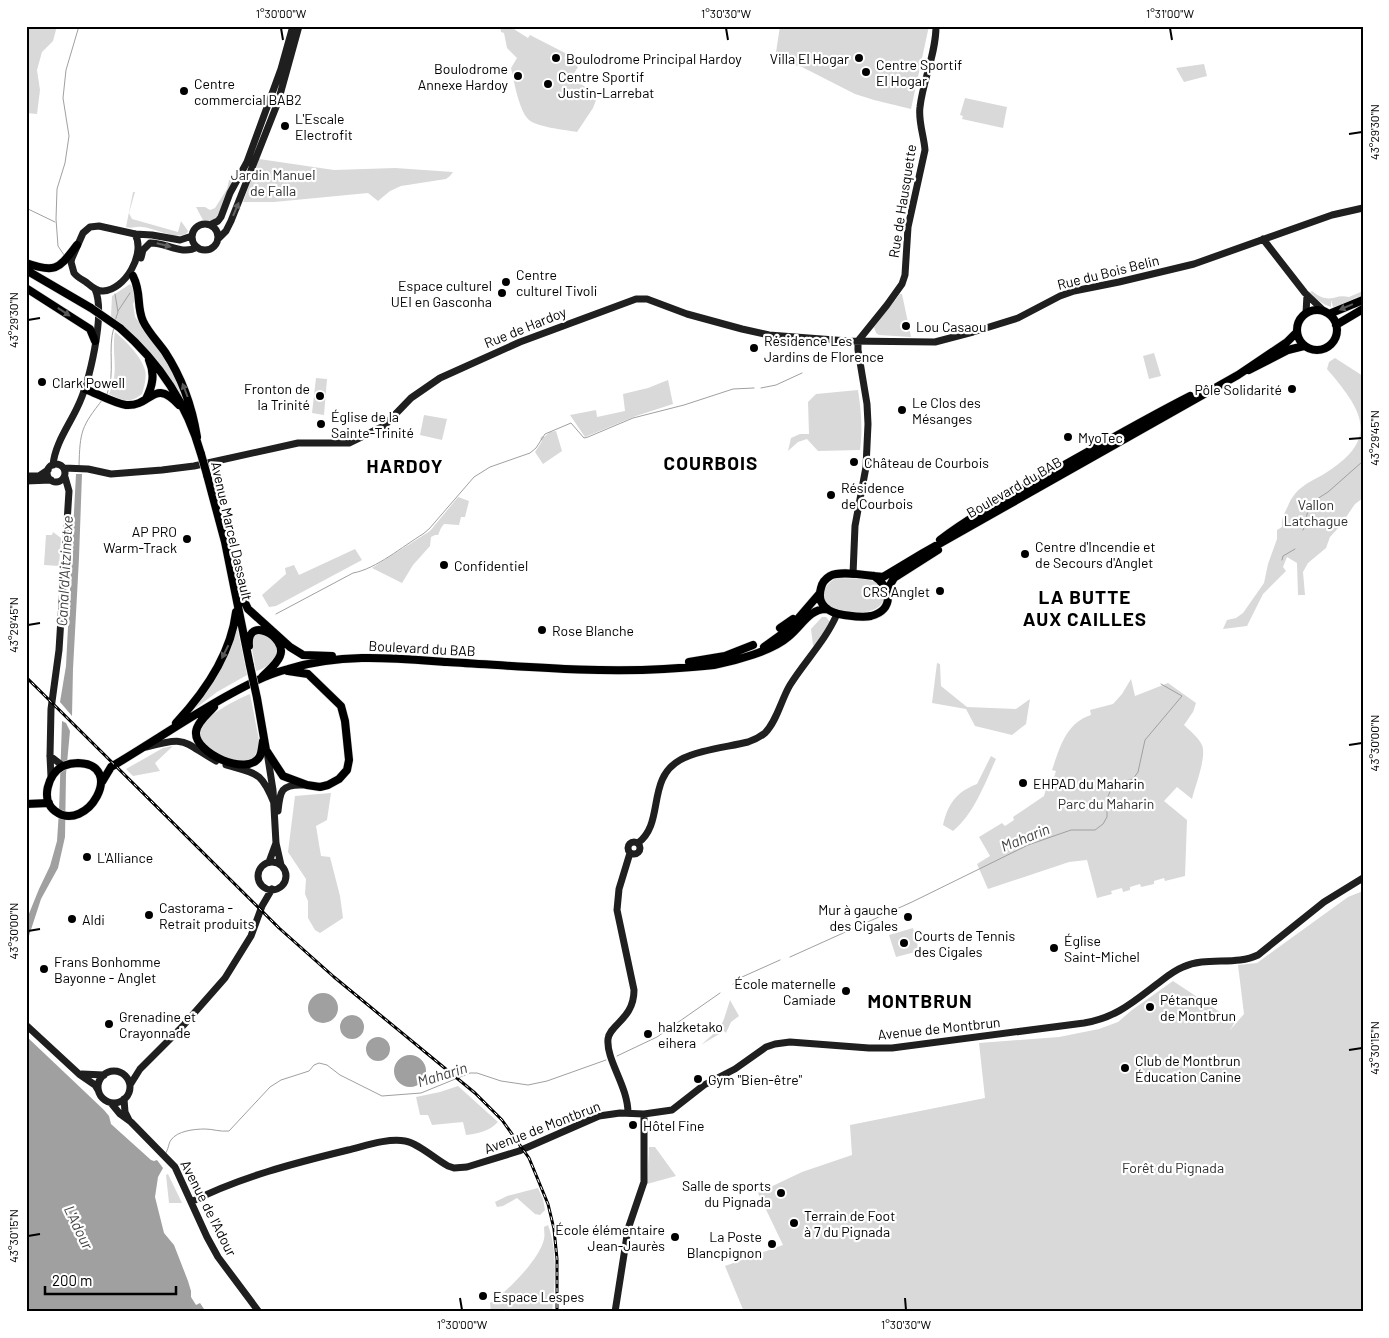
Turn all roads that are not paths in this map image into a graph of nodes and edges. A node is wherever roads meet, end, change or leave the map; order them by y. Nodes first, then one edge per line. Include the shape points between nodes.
1 (293, 26) edge
2 (299, 26) edge
3 (936, 26) edge
4 (1363, 208) edge
5 (210, 225) junction
6 (136, 234) junction
7 (192, 236) junction
8 (218, 239) junction
9 (1263, 239) junction
10 (78, 245) junction
11 (197, 246) junction
12 (26, 263) edge
13 (26, 270) edge
14 (133, 276) junction
15 (26, 288) edge
16 (95, 289) junction
17 (111, 289) junction
18 (1307, 295) junction
19 (1363, 300) edge
20 (99, 304) junction
21 (1363, 309) edge
22 (1306, 313) junction
23 (1327, 313) junction
24 (1336, 325) junction
25 (871, 326) junction
26 (1297, 332) junction
27 (95, 341) junction
28 (858, 341) junction
29 (875, 341) junction
30 (1304, 346) junction
31 (145, 351) junction
32 (1238, 375) junction
33 (85, 389) junction
34 (1211, 390) junction
35 (145, 399) junction
36 (186, 412) junction
37 (196, 437) junction
38 (59, 470) junction
39 (26, 476) edge
40 (26, 481) edge
41 (54, 481) junction
42 (68, 495) junction
43 (960, 533) junction
44 (923, 553) junction
45 (231, 573) junction
46 (853, 574) junction
47 (874, 576) junction
48 (887, 590) junction
49 (820, 593) junction
50 (237, 605) junction
51 (807, 609) junction
52 (826, 609) junction
53 (837, 614) junction
54 (780, 628) dead end
55 (755, 649) junction
56 (356, 657) junction
57 (330, 660) junction
58 (250, 666) junction
59 (281, 671) junction
60 (259, 679) junction
61 (316, 681) junction
62 (223, 698) junction
63 (169, 731) junction
64 (264, 736) junction
65 (142, 748) junction
66 (266, 750) junction
67 (50, 756) junction
68 (63, 766) junction
69 (93, 766) junction
70 (111, 767) junction
71 (52, 777) junction
72 (102, 782) junction
73 (307, 785) junction
74 (46, 792) junction
75 (49, 802) junction
76 (274, 803) junction
77 (28, 804) edge
78 (276, 829) junction
79 (276, 843) junction
80 (269, 862) junction
81 (281, 865) junction
82 (1363, 878) edge
83 (263, 886) junction
84 (272, 889) junction
85 (262, 908) junction
86 (26, 1025) edge
87 (140, 1069) junction
88 (79, 1074) junction
89 (104, 1075) junction
90 (124, 1075) junction
91 (130, 1085) junction
92 (98, 1090) junction
93 (124, 1099) junction
94 (111, 1103) junction
95 (628, 1114) junction
96 (644, 1114) junction
97 (131, 1122) junction
98 (186, 1190) junction
99 (214, 1191) junction
100 (191, 1202) junction
101 (259, 1312) edge
102 (615, 1312) edge

1 - 5 street via 247,162 221,217
8 -> 2 street via 231,221 278,102
3 - 25 street, Rue de Hausquette via 920,104 925,150 908,227 905,275 899,290
4 - 9 street, Rue du Bois Belin
5 - 7 street via 196,227
5 - 8 street via 217,232
6 - 7 street via 180,240
6 - 10 street via 93,226 85,230
6 - 17 street via 138,243 134,265 130,273
7 - 11 street
8 - 11 street via 210,249
9 - 18 street
9 - 29 street, Rue du Bois Belin via 1194,264 1074,291 1018,318 946,340
10 - 12 main road via 59,266 48,269
10 - 16 street via 72,258 72,269 76,276
14 -> 11 street via 142,250 150,243 189,250
13 - 31 main road, Avenue Marcel Dassault, bridge via 91,308
14 - 17 street
37 -> 14 main road via 186,390 144,323 139,311 138,284
15 -> 27 main road via 90,329
16 - 17 street
16 - 20 street
17 - 20 street
18 - 22 street
18 - 23 street
19 -> 23 main road
20 - 27 street
21 - 24 main road
22 - 23 main road
22 - 26 main road via 1298,322
23 - 24 main road
24 - 30 main road via 1335,339 1327,348 1317,350
25 - 28 street, Rue de Hausquette
25 - 29 street
26 - 30 main road
26 - 32 main road, Boulevard du BAB
27 - 33 street
28 - 29 street, Rue du Bois Belin
28 - 38 street, Rue de Hardoy via 754,332 687,314 647,299 636,299 520,342 440,378 411,398 384,426 355,442 298,443 180,468 126,473
28 - 46 street via 868,417 866,467 855,534
30 - 32 main road, Boulevard du BAB via 1288,350
31 - 35 main road via 153,374 152,386
31 - 36 main road, Avenue Marcel Dassault via 174,389
32 - 34 main road, Boulevard du BAB
33 - 35 main road via 128,405
33 - 38 street via 60,441
34 - 43 main road, Boulevard du BAB
34 - 44 main road via 1192,395 1148,418 1016,492 959,525
35 - 36 main road via 154,394 165,394
36 - 37 main road, Avenue Marcel Dassault
37 - 45 main road, Avenue Marcel Dassault, bridge via 218,511
38 - 39 street
38 - 41 street
38 - 41 street via 48,475
38 - 42 street via 68,486
40 - 41 street
41 - 42 street
42 - 67 street
43 - 44 main road, Boulevard du BAB
43 - 48 main road, Boulevard du BAB via 894,578
44 - 47 main road, Boulevard du BAB via 890,574
45 - 50 main road, Avenue Marcel Dassault
45 - 56 main road via 248,609 297,652
46 - 47 main road
46 - 49 main road via 828,577 822,583
47 - 48 main road
48 - 53 main road via 885,607 874,615
49 - 51 main road, Boulevard du BAB
49 - 52 main road via 821,604
50 - 58 main road, Avenue Marcel Dassault
50 -> 63 main road via 234,628 223,655 198,696
51 - 54 main road
51 - 55 main road, Boulevard du BAB via 789,629
52 - 53 main road
52 - 55 main road, Boulevard du BAB via 812,612 787,638 773,647
53 - 95 street via 829,631 790,686 765,733 748,742 690,755 671,767 659,786 650,829 638,844 638,852 630,853 619,889 618,910 634,999 628,1014 610,1034 608,1042 626,1094
55 - 56 main road, Boulevard du BAB via 742,658 714,664 623,671
56 - 57 main road, Boulevard du BAB
57 - 59 main road, Boulevard du BAB
57 - 61 main road via 317,668
58 - 60 main road via 248,641 256,630 263,630 275,639 282,650 280,657
58 - 64 main road, Avenue Marcel Dassault, bridge
59 - 60 main road, Boulevard du BAB
59 - 61 main road via 304,673
60 - 62 main road, Boulevard du BAB
61 - 73 main road via 336,700 343,712 349,760 347,770 328,786
62 - 63 main road, Boulevard du BAB
62 - 64 main road via 197,728 196,737 202,746 231,763 247,764 259,757
63 - 65 main road, Boulevard du BAB
64 - 66 main road, Avenue Marcel Dassault
65 - 70 main road, Boulevard du BAB
65 - 76 street via 170,740 183,741 218,762 261,777
66 - 73 main road via 283,776
66 - 76 street, Avenue Marcel Dassault
67 - 68 street
67 - 71 street
68 - 69 main road
68 - 71 main road
69 - 70 main road
69 - 72 main road
70 - 72 main road, Boulevard du BAB
71 - 74 main road
72 - 75 main road via 99,796 84,811 64,815 54,810
73 - 78 street via 282,789
74 - 75 main road
74 - 77 main road
75 - 77 main road
76 - 78 street, Avenue Marcel Dassault
78 - 79 street, Avenue Marcel Dassault
79 - 80 street, Avenue Marcel Dassault
79 - 81 street, Avenue Marcel Dassault
80 - 81 street
80 - 83 street via 259,873
81 - 84 street via 285,880 281,886
82 - 96 street, Avenue de Montbrun via 1324,902 1258,955 1246,959 1207,960 1182,967 1104,1019 892,1048 790,1042 775,1044 704,1085 677,1108
83 - 84 street
83 - 85 street
84 - 85 street
85 - 87 street via 251,936 225,978
86 - 88 street
87 - 90 street
87 - 91 street
88 - 89 street
88 - 92 street
89 - 90 street via 116,1072
89 - 92 street
90 - 91 street
91 - 93 street
92 - 94 street via 103,1099
93 - 94 street
93 - 97 street, Avenue de l'Adour via 125,1112
94 - 97 street, Avenue de l'Adour
95 - 96 street, Avenue de Montbrun
95 - 99 street, Avenue de Montbrun via 599,1116 524,1149 467,1167 448,1166 412,1143 392,1141 288,1166
96 - 102 street via 644,1182 629,1227
97 - 98 street, Avenue de l'Adour via 176,1167
98 - 99 street via 196,1193
98 - 100 street, Avenue de l'Adour
99 - 100 street, Avenue de Montbrun
100 - 101 street, Avenue de l'Adour via 218,1257

